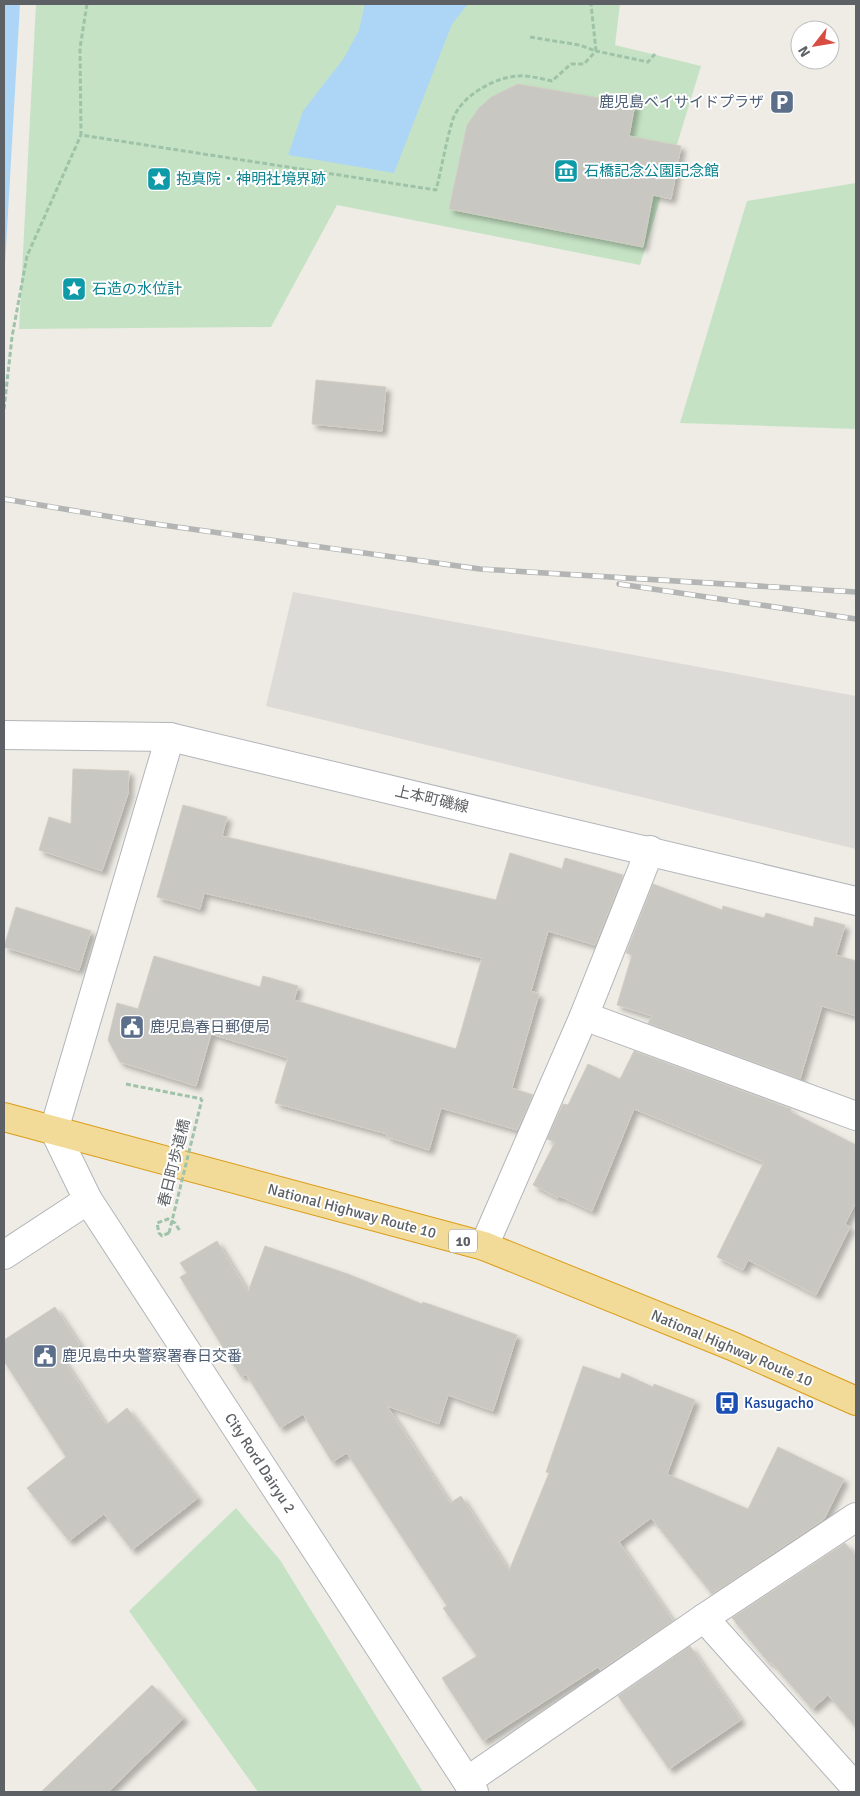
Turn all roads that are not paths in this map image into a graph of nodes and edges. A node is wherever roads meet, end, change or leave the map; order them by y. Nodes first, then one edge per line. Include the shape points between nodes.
1 (4, 735) edge
2 (170, 737) junction
3 (650, 850) junction
4 (856, 901) edge
5 (584, 1016) junction
6 (856, 1116) edge
7 (4, 1117) edge
8 (54, 1130) junction
9 (88, 1200) junction
10 (484, 1246) junction
11 (4, 1255) edge
12 (856, 1401) edge
13 (856, 1517) edge
14 (704, 1618) junction
15 (470, 1787) edge
16 (856, 1788) edge

1 - 2 street, 上本町磯線
2 - 3 street, 上本町磯線
2 - 8 street
3 - 4 street, 上本町磯線
3 - 5 street
5 - 6 street
5 - 10 street
7 - 8 highway, National Highway Route 10 / 10
8 - 9 street, City Rord Dairyu 2
8 - 10 highway, National Highway Route 10 / 10
9 - 11 street
9 - 15 street, City Rord Dairyu 2
10 - 12 highway, National Highway Route 10 / 10 via 732,1346
13 - 14 street
14 - 15 street
14 - 16 street

